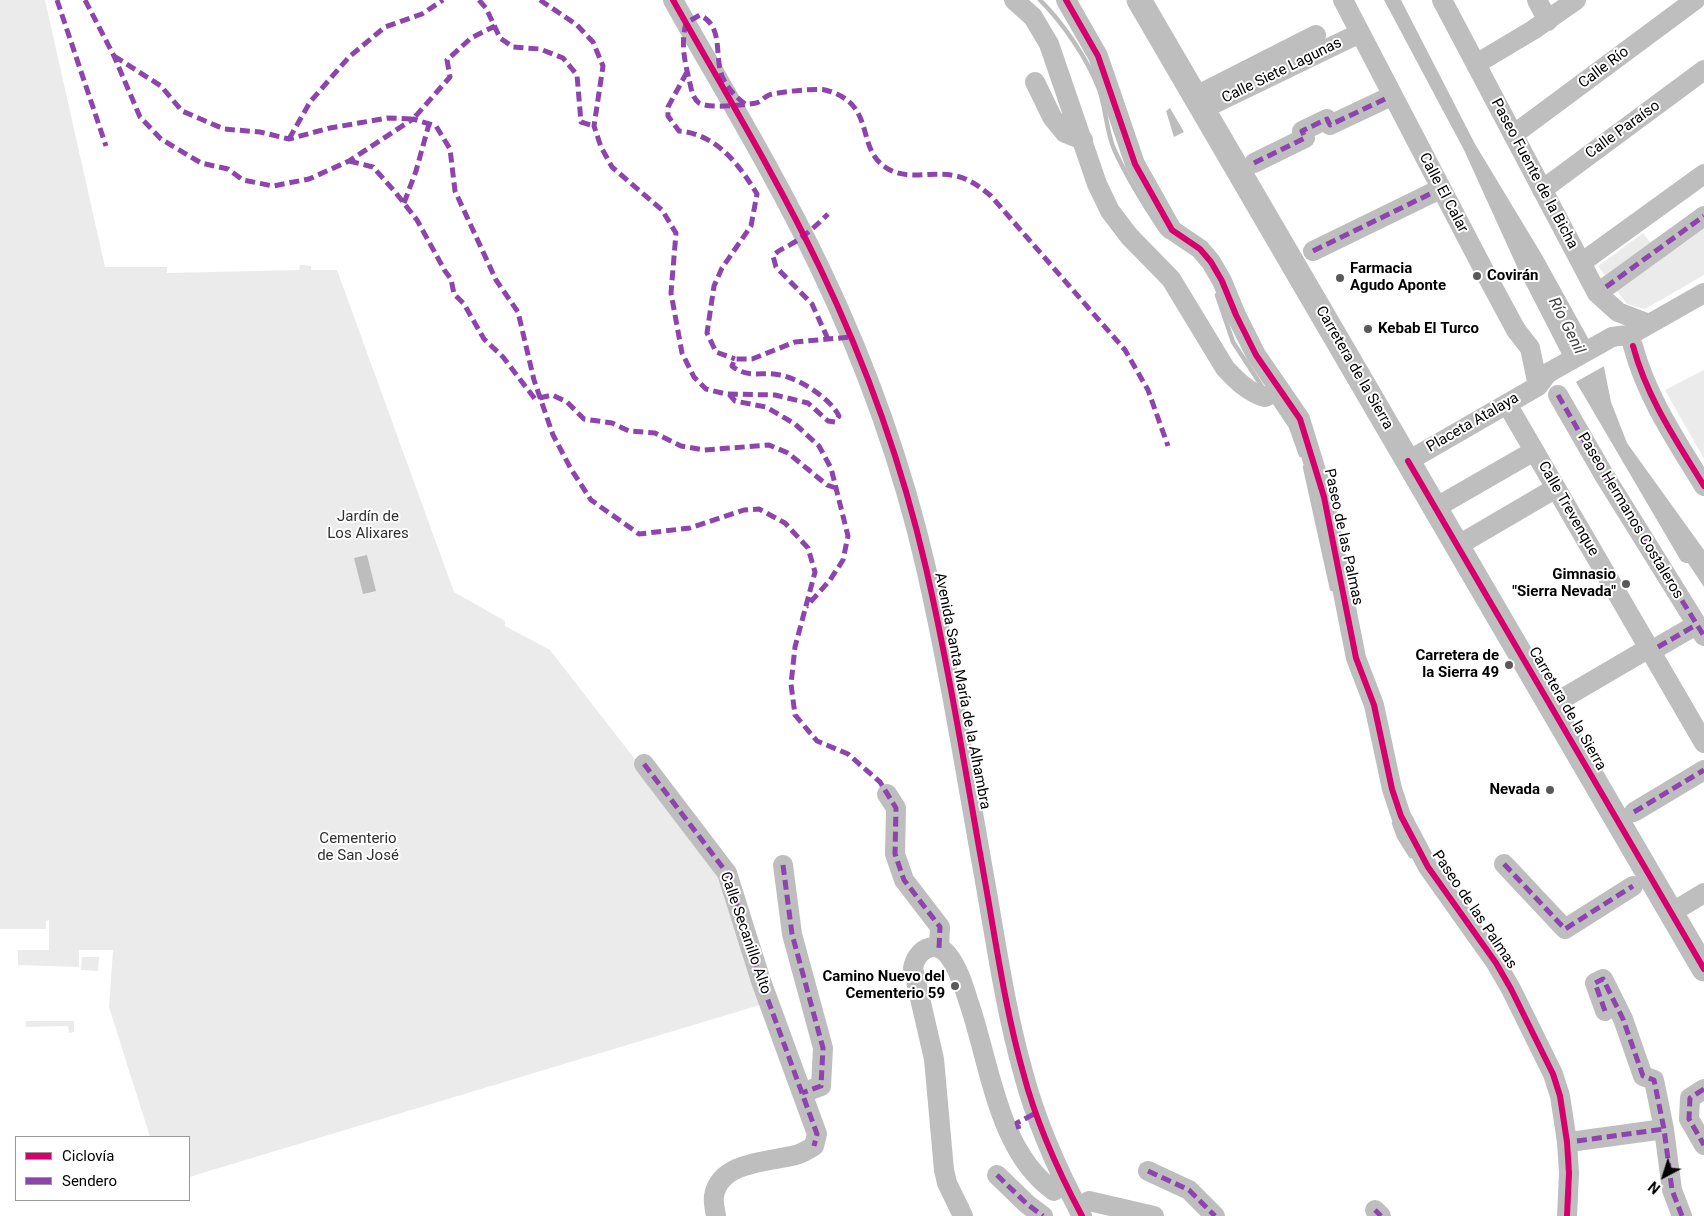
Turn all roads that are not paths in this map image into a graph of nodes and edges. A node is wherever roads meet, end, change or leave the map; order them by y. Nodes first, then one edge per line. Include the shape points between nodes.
1 (673, 0) edge
2 (1014, 0) edge
3 (1066, 0) edge
4 (1140, 0) edge
5 (1344, 0) edge
6 (1442, 0) edge
7 (1537, 0) edge
8 (1576, 0) edge
9 (1685, 2) edge
10 (1548, 21) junction
11 (1360, 33) junction
12 (1316, 35) dead end
13 (1476, 64) junction
14 (1704, 70) edge
15 (1035, 82) dead end
16 (1385, 99) dead end
17 (1200, 102) junction
18 (1513, 135) junction
19 (1083, 140) junction
20 (1254, 163) dead end
21 (1704, 174) edge
22 (1542, 190) junction
23 (1432, 193) dead end
24 (1704, 216) edge
25 (1313, 251) dead end
26 (1581, 263) junction
27 (1606, 287) dead end
28 (1704, 293) edge
29 (1649, 324) junction
30 (1623, 341) junction
31 (1549, 384) junction
32 (1273, 394) junction
33 (1507, 404) junction
34 (1534, 451) junction
35 (1408, 461) junction
36 (1704, 486) edge
37 (1556, 488) junction
38 (1435, 508) junction
39 (1457, 546) junction
40 (1700, 631) edge
41 (1654, 648) junction
42 (1550, 706) junction
43 (1704, 743) edge
44 (644, 764) dead end
45 (1704, 770) edge
46 (887, 794) dead end
47 (1634, 812) dead end
48 (1504, 864) dead end
49 (783, 865) dead end
50 (1633, 886) dead end
51 (1704, 893) edge
52 (1671, 913) junction
53 (939, 948) junction
54 (1702, 963) edge
55 (1605, 1011) dead end
56 (1704, 1089) edge
57 (802, 1093) junction
58 (1664, 1129) junction
59 (1577, 1141) dead end
60 (1704, 1145) edge
61 (1148, 1171) dead end
62 (997, 1175) dead end
63 (1054, 1191) dead end
64 (1086, 1209) edge
65 (716, 1216) edge
66 (963, 1216) edge
67 (1043, 1216) edge
68 (1154, 1216) edge
69 (1215, 1216) edge
70 (1567, 1216) edge
71 (1682, 1216) edge

1 - 64 street, Avenida Santa María de la Alhambra via 788,206 848,331 898,463 926,568 1023,1075 1052,1154
2 - 19 street, Paseo de las Palmas via 1032,17 1049,44
3 - 32 street, Paseo de las Palmas via 1098,56 1135,164 1172,230 1200,249 1222,281
4 - 17 main road, Carretera de la Sierra
5 - 11 street, Calle El Calar
6 - 13 street, Paseo Fuente de la Bicha
7 - 10 street
8 - 10 street
9 - 18 street, Calle Río
10 - 13 street
11 - 17 street, Calle Siete Lagunas
11 - 31 street, Calle El Calar via 1507,313
12 - 17 street, Calle Siete Lagunas
13 - 18 street, Paseo Fuente de la Bicha
14 - 22 street, Calle Paraíso
15 - 19 street via 1052,117 1065,133
16 - 20 street via 1330,126 1327,118 1302,131 1306,138
17 - 35 main road, Carretera de la Sierra
18 - 22 street, Paseo Fuente de la Bicha
19 - 32 street, Paseo de las Palmas via 1097,184 1110,211 1129,236 1171,279 1225,368 1258,396
21 - 26 street
22 - 26 street, Paseo Fuente de la Bicha
23 - 25 street
24 - 27 street
26 - 29 street, Paseo Fuente de la Bicha via 1597,293 1607,304 1632,319
28 - 29 street, Placeta Atalaya
29 - 30 street, Placeta Atalaya
30 - 31 street, Placeta Atalaya
30 - 36 street via 1658,412
31 - 33 street, Placeta Atalaya
31 - 40 street, Paseo Hermanos Costaleros
32 - 70 street, Paseo de las Palmas via 1300,420 1311,449 1324,497 1356,658 1374,705 1401,816 1428,867 1496,963 1553,1074 1567,1142
33 - 34 street, Calle Trevenque
33 - 35 street, Placeta Atalaya
34 - 37 street, Calle Trevenque
34 - 38 street
35 - 38 main road, Carretera de la Sierra
37 - 39 street
37 - 41 street, Calle Trevenque
38 - 39 main road, Carretera de la Sierra
39 - 42 main road, Carretera de la Sierra
40 - 41 street
41 - 42 street
41 - 43 street, Calle Trevenque
42 - 52 main road, Carretera de la Sierra
44 - 57 street, Calle Secanillo Alto via 727,873
45 - 47 street
46 - 53 street via 896,808 894,854 904,880 940,927
48 - 50 street via 1565,929
49 - 57 street via 792,934 823,1048 821,1086
51 - 52 street
52 - 54 main road, Carretera de la Sierra
53 - 63 street via 947,953 962,980 1012,1140 1031,1171
53 - 66 street via 930,947 920,952 913,968 934,1059 944,1170
55 - 58 street via 1595,983 1603,979 1624,1019 1643,1076 1654,1080
56 - 60 street via 1690,1098 1689,1119
57 - 65 street, Calle Secanillo Alto via 817,1134 814,1146 798,1154 730,1173 719,1183 714,1197
58 - 59 street
58 - 71 street via 1672,1190
61 - 69 street via 1189,1190
62 - 67 street
64 - 68 street

